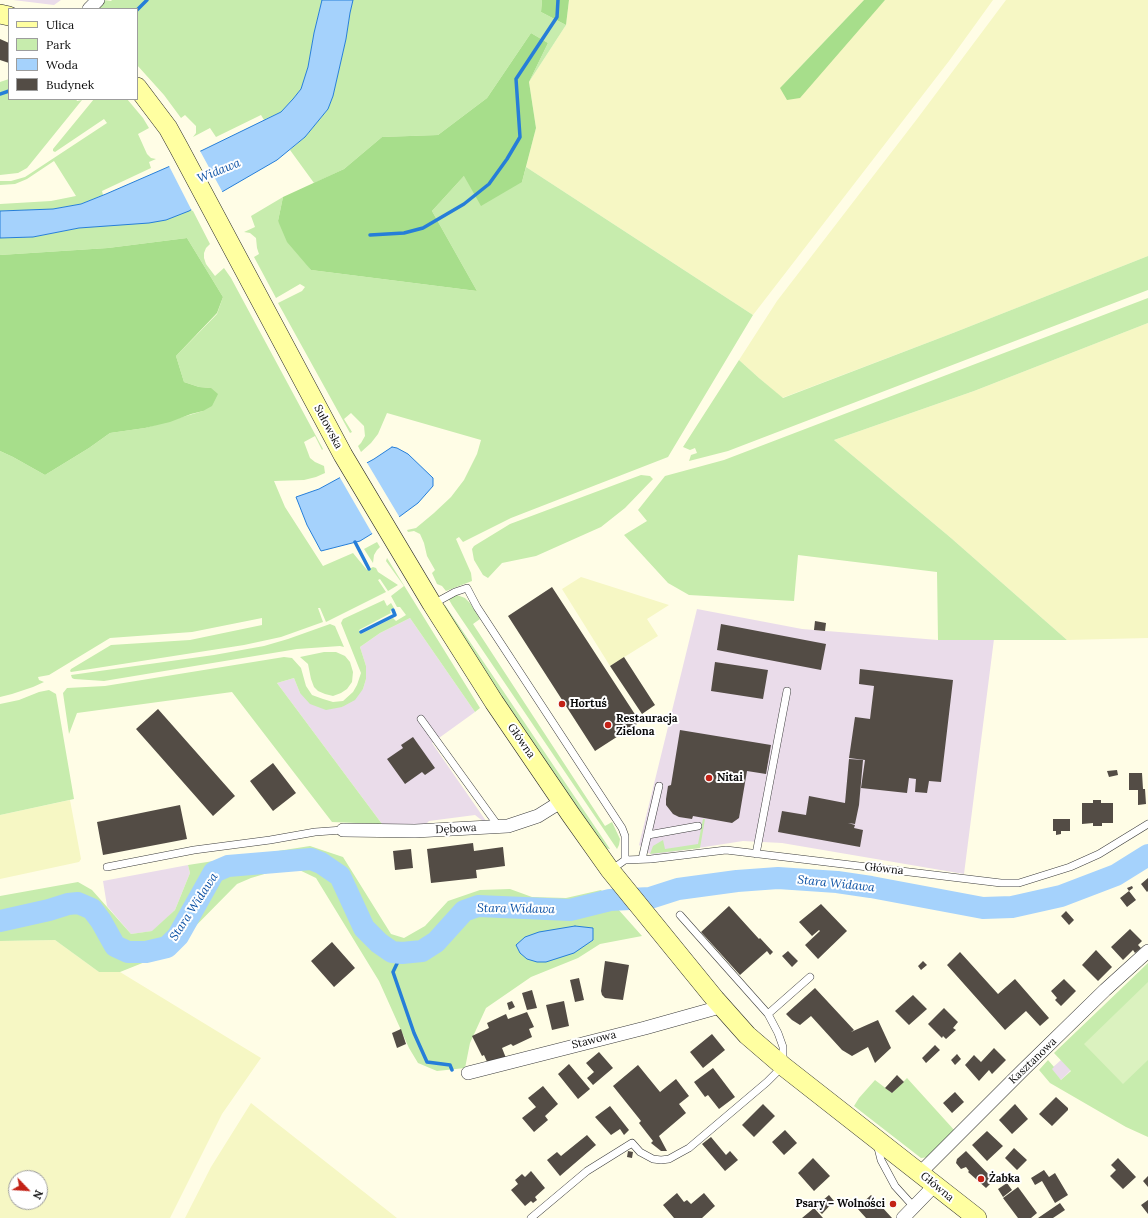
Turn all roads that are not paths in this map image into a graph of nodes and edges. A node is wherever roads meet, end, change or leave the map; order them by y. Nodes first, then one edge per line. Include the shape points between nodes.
1 (98, 0) edge
2 (90, 8) edge
3 (138, 88) edge
4 (434, 607) junction
5 (787, 691) dead end
6 (421, 719) dead end
7 (659, 786) dead end
8 (562, 801) junction
9 (1148, 824) edge
10 (698, 826) dead end
11 (499, 827) junction
12 (343, 830) joint
13 (648, 835) junction
14 (756, 854) junction
15 (642, 859) junction
16 (107, 867) dead end
17 (619, 871) junction
18 (680, 915) dead end
19 (1148, 951) edge
20 (810, 976) dead end
21 (717, 1001) junction
22 (768, 1014) junction
23 (783, 1066) junction
24 (468, 1073) dead end
25 (875, 1138) junction
26 (920, 1173) junction
27 (935, 1185) junction
28 (914, 1207) junction
29 (531, 1218) edge
30 (904, 1218) edge
31 (977, 1218) edge

1 - 2 street
3 - 4 main road, Sułowska via 168,128 343,454
4 - 8 main road, Główna via 494,702
4 - 17 lane via 455,592 467,588 622,828 625,836
5 - 14 lane
6 - 11 lane
7 - 13 lane
8 - 11 street, Dębowa via 538,816
8 - 17 main road, Główna
9 - 14 lane, Główna via 1099,854 1019,883
10 - 13 lane
11 - 12 street, Dębowa via 415,831
12 - 16 lane via 194,850
13 - 15 lane
14 - 15 lane, Główna via 726,850
15 - 17 lane, Główna
17 - 21 main road, Główna
18 - 22 lane
19 - 26 street, Kasztanowa via 1045,1048
20 - 22 lane
21 - 23 main road, Główna via 747,1035
21 - 24 street, Stawowa via 713,1009
22 - 23 lane via 783,1047
23 - 25 main road, Główna
23 - 29 lane via 689,1148 669,1159 661,1160 640,1152 632,1143 587,1171
25 - 26 main road, Główna
25 - 28 lane via 881,1160 895,1186
26 - 27 main road, Główna
27 - 28 street
27 - 31 main road, Główna
28 - 30 street

